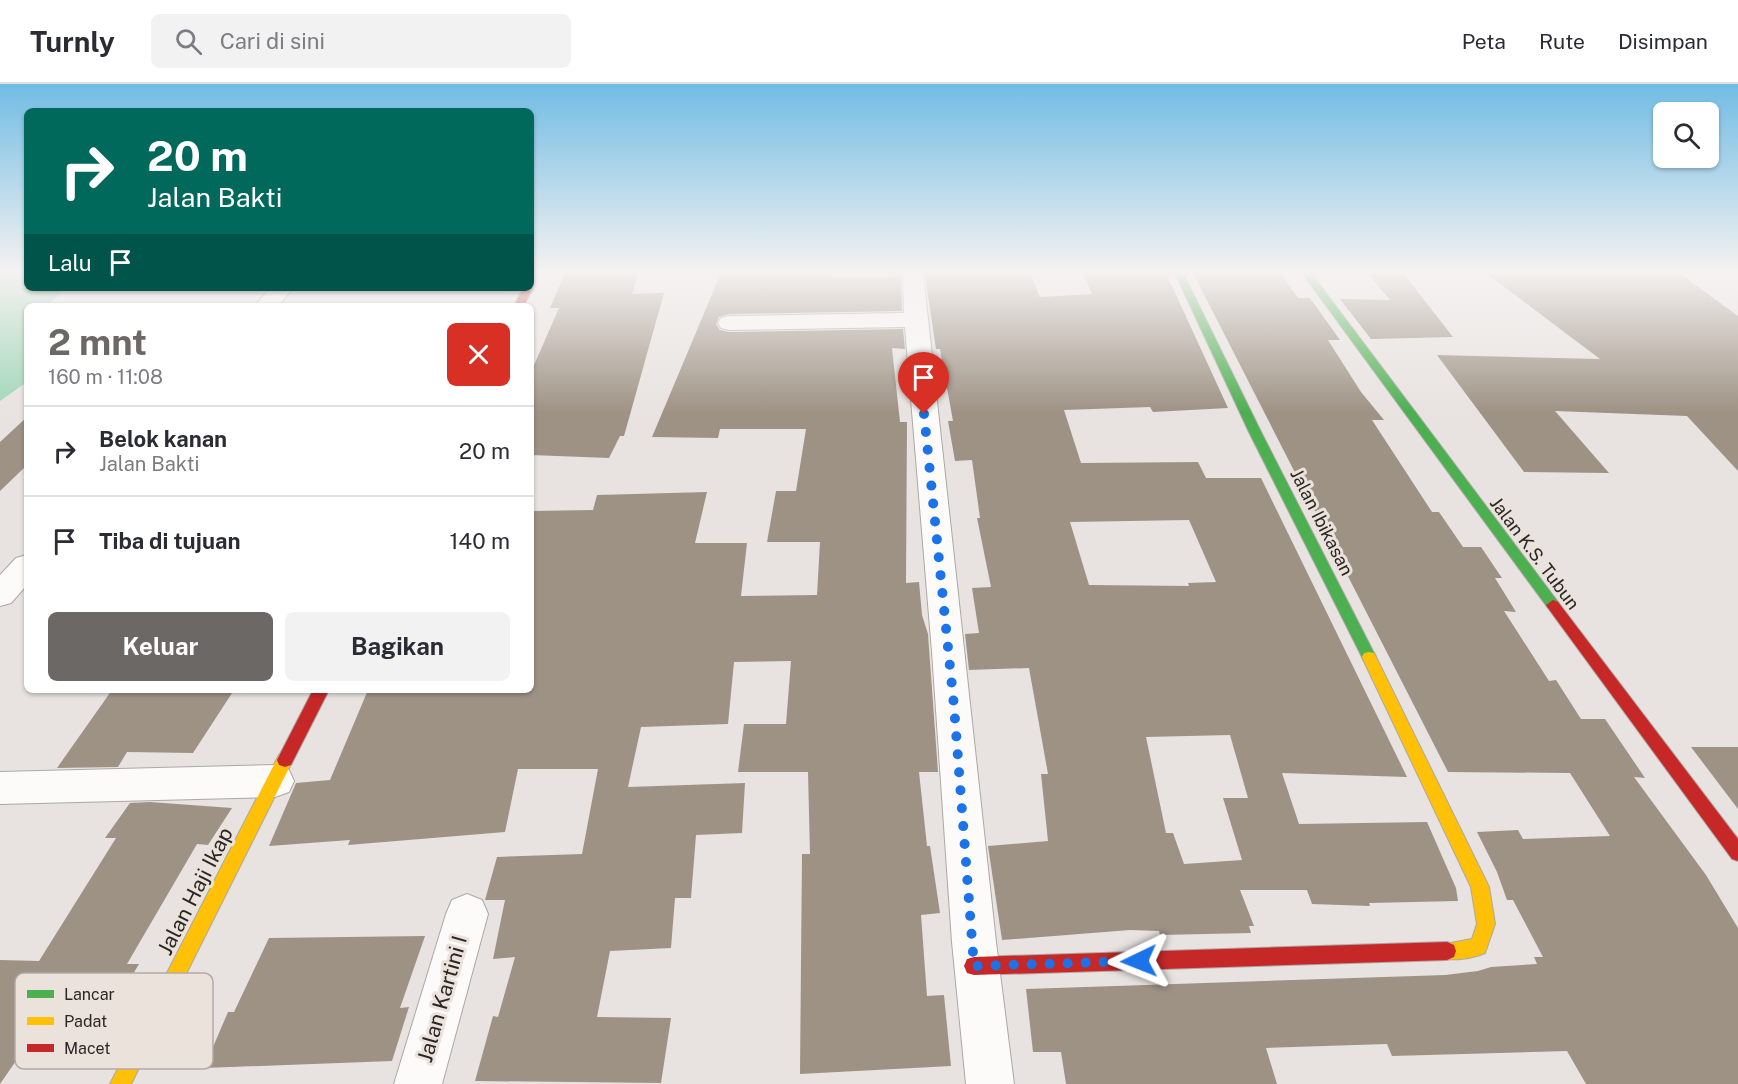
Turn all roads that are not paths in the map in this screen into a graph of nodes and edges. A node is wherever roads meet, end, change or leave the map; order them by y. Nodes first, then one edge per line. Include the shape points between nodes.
1 (915, 320) joint
2 (1202, 320) edge
3 (1341, 320) edge
4 (729, 323) dead end
5 (24, 568) edge
6 (0, 594) edge
7 (319, 693) edge
8 (275, 781) junction
9 (0, 788) edge
10 (1738, 853) edge
11 (467, 914) dead end
12 (974, 966) junction
13 (177, 973) edge
14 (128, 1069) edge
15 (120, 1084) edge
16 (418, 1084) edge
17 (990, 1084) edge

1 - 4 street
1 - 12 street via 954,706
2 - 12 street, Jalan Ibikasan via 1435,787 1480,887 1486,924 1478,947
3 - 10 street, Jalan K.S. Tubun
5 - 6 street
7 - 8 street, Jalan Haji Ikap
8 - 9 street
8 - 13 street, Jalan Haji Ikap
11 - 16 street, Jalan Kartini I
12 - 17 street
14 - 15 street, Jalan Haji Ikap

